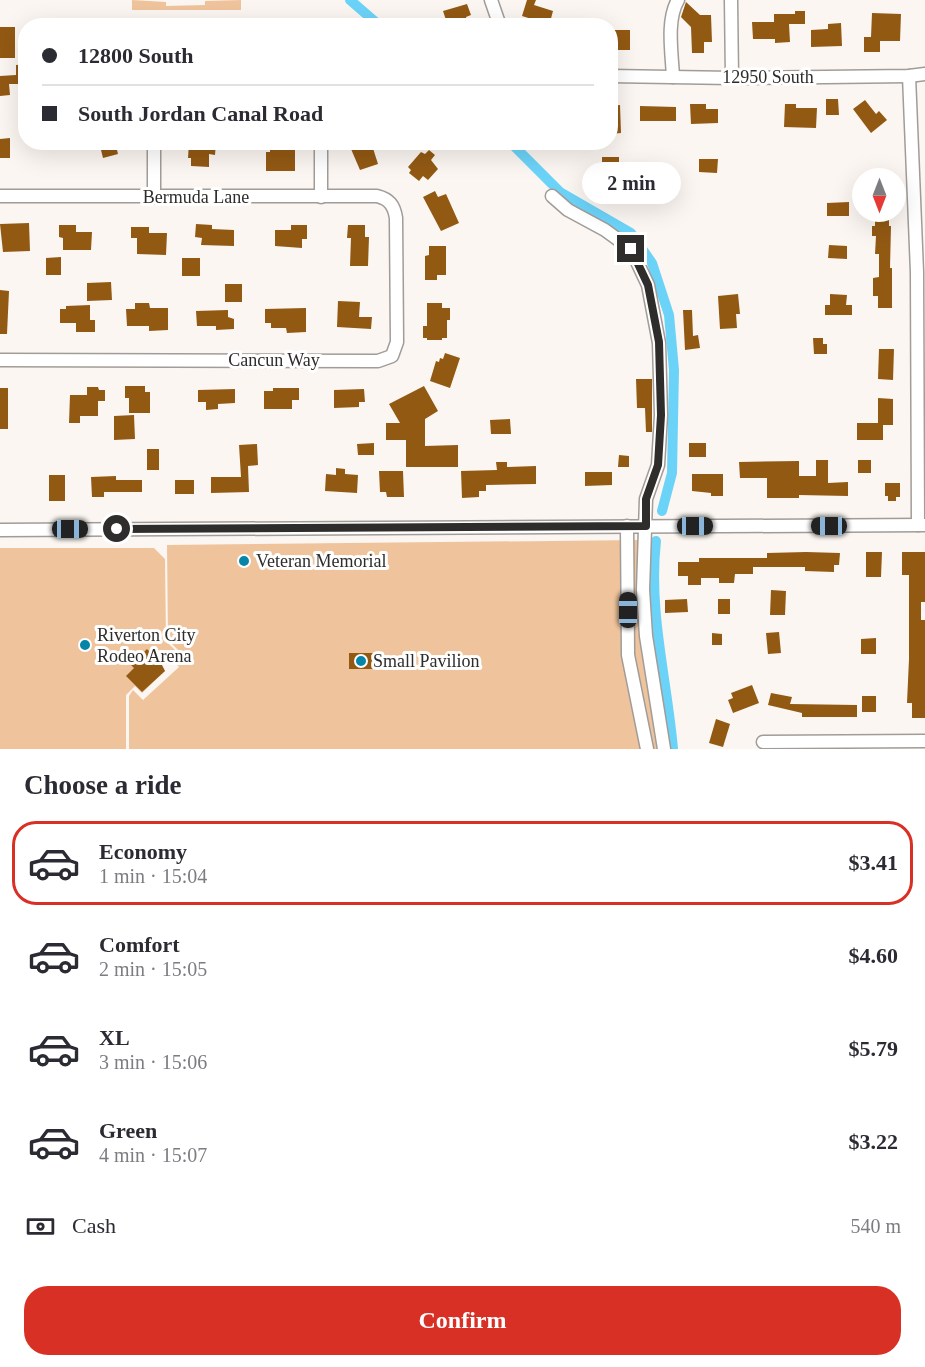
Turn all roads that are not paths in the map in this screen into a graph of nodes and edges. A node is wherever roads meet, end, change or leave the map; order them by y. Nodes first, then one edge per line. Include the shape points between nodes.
1 (491, 0) edge
2 (678, 0) edge
3 (731, 0) edge
4 (497, 18) edge
5 (925, 74) edge
6 (618, 76) edge
7 (909, 76) junction
8 (673, 77) junction
9 (732, 78) junction
10 (154, 150) edge
11 (321, 150) edge
12 (0, 196) edge
13 (321, 196) junction
14 (552, 196) dead end
15 (154, 197) junction
16 (391, 203) joint
17 (0, 360) edge
18 (922, 525) edge
19 (627, 526) junction
20 (646, 526) junction
21 (0, 530) edge
22 (925, 741) edge
23 (763, 742) dead end
24 (647, 749) edge
25 (664, 749) edge

1 - 4 street
2 - 8 street via 672,26
3 - 9 street
5 - 7 street, 12950 South
6 - 8 street, 12950 South
7 - 9 street, 12950 South
7 - 18 street
8 - 9 street, 12950 South
10 - 15 street
11 - 13 street
12 - 15 street, Bermuda Lane
13 - 15 street, Bermuda Lane
13 - 16 street, Bermuda Lane via 376,196
14 - 20 street via 631,249 648,285 659,342 661,415 658,465 646,499
16 - 17 street, Cancun Way via 396,218 397,342 392,356 386,359
18 - 20 street
19 - 20 street
19 - 21 street
19 - 24 street via 628,655
20 - 25 street via 646,636
22 - 23 street

